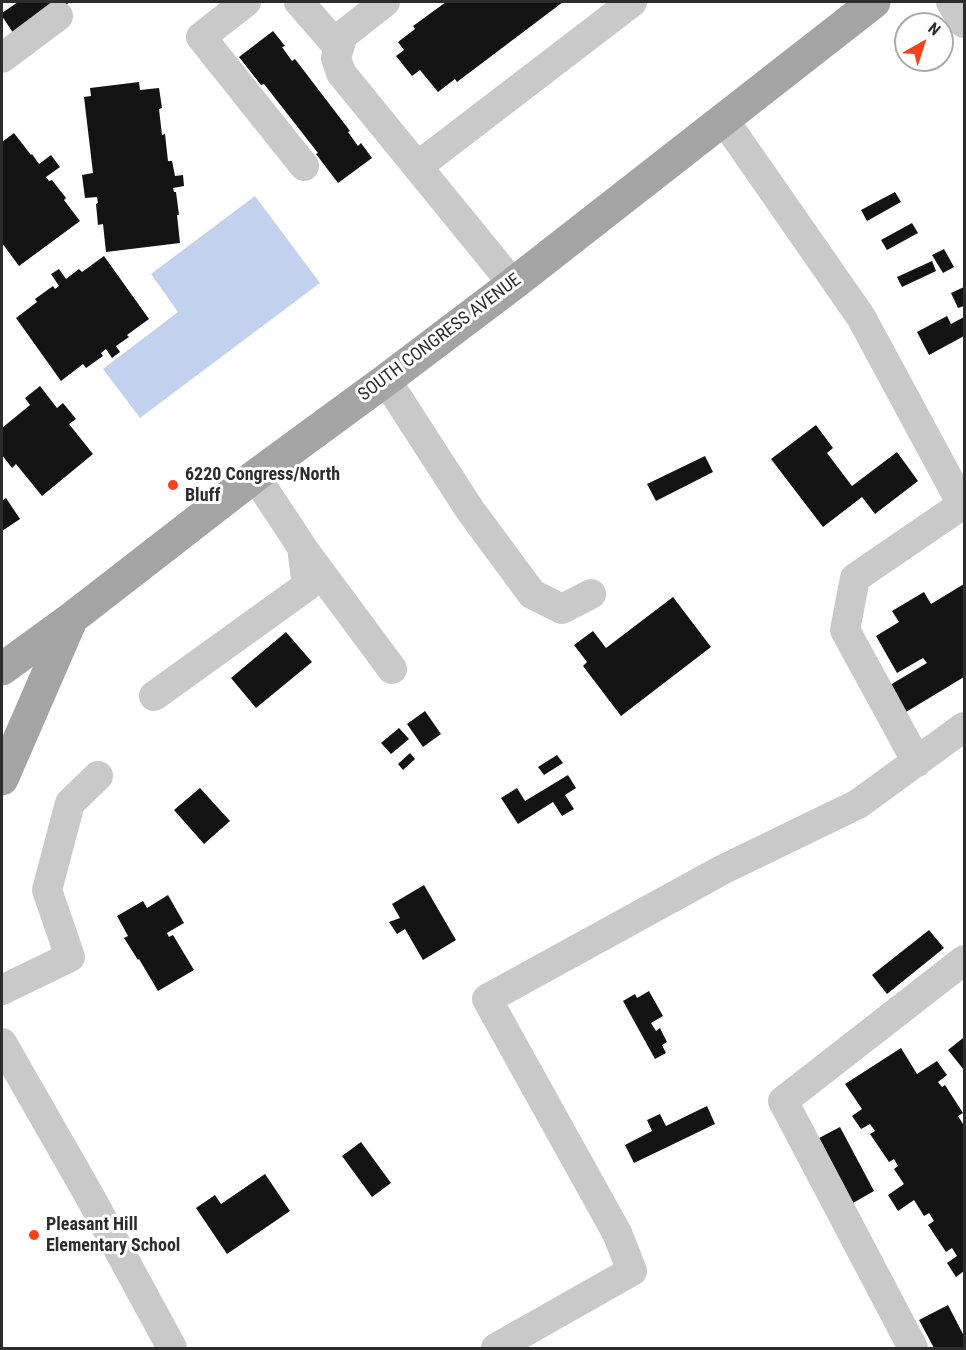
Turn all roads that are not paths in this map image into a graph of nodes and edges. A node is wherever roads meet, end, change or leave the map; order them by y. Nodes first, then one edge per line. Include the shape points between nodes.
1 (246, 2) edge
2 (299, 2) edge
3 (385, 2) edge
4 (632, 2) edge
5 (874, 2) edge
6 (951, 2) edge
7 (58, 16) dead end
8 (964, 23) edge
9 (339, 48) junction
10 (2, 58) edge
11 (724, 120) junction
12 (304, 166) dead end
13 (418, 166) junction
14 (513, 284) junction
15 (386, 380) junction
16 (255, 476) junction
17 (964, 506) edge
18 (302, 547) junction
19 (591, 594) dead end
20 (72, 618) junction
21 (2, 669) edge
22 (392, 669) dead end
23 (154, 696) dead end
24 (964, 727) edge
25 (916, 762) junction
26 (98, 776) dead end
27 (2, 779) edge
28 (964, 960) edge
29 (2, 990) edge
30 (2, 1043) edge
31 (172, 1348) edge
32 (496, 1348) edge
33 (913, 1348) edge

1 - 12 street via 201,38
2 - 9 street
3 - 9 street via 343,35
4 - 13 street
5 - 11 main road, SOUTH CONGRESS AVENUE
6 - 8 street
7 - 10 street
9 - 13 street via 336,58 341,73
11 - 14 main road, SOUTH CONGRESS AVENUE
11 - 17 street via 861,317
13 - 14 street
14 - 15 main road, SOUTH CONGRESS AVENUE
15 - 16 main road, SOUTH CONGRESS AVENUE
15 - 19 street via 470,510 532,594 562,609
16 - 18 street
16 - 20 main road, SOUTH CONGRESS AVENUE
17 - 25 street via 855,578 845,630
18 - 22 street
18 - 23 street via 307,586
20 - 21 main road, SOUTH CONGRESS AVENUE
20 - 27 main road
24 - 25 street
25 - 32 street via 858,804 722,870 487,999 617,1233 632,1271
26 - 29 street via 70,803 47,890 70,957
28 - 33 street via 783,1101
30 - 31 street

